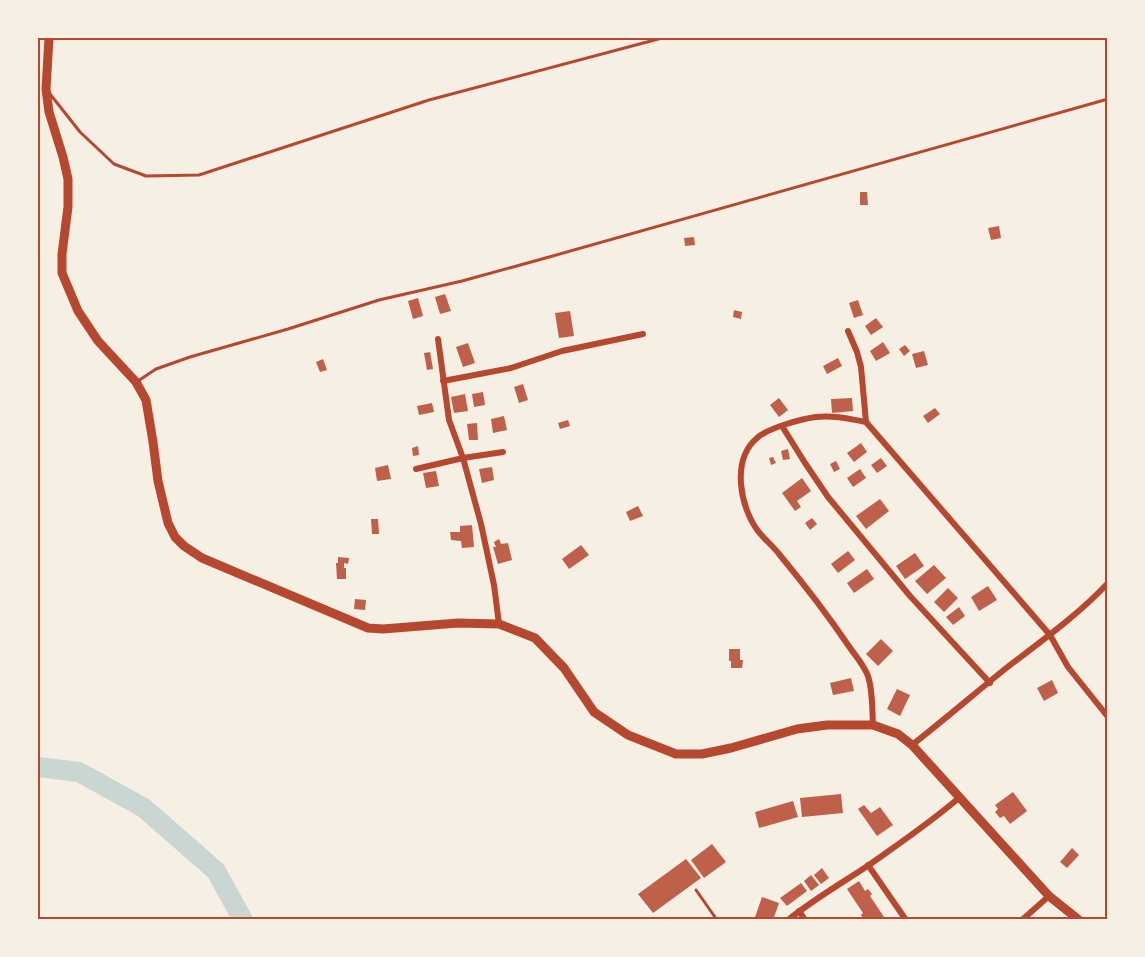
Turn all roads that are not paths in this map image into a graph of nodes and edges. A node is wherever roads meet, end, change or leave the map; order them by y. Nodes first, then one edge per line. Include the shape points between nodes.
1 (49, 38) edge
2 (662, 38) edge
3 (46, 89) junction
4 (1107, 99) edge
5 (848, 331) dead end
6 (643, 334) dead end
7 (438, 339) dead end
8 (444, 381) junction
9 (136, 382) junction
10 (866, 422) junction
11 (782, 426) junction
12 (503, 452) dead end
13 (463, 458) junction
14 (416, 469) dead end
15 (1107, 583) edge
16 (499, 624) junction
17 (1050, 635) junction
18 (990, 683) junction
19 (1107, 717) edge
20 (873, 725) junction
21 (912, 745) junction
22 (960, 797) junction
23 (868, 866) junction
24 (696, 890) dead end
25 (1049, 896) junction
26 (799, 911) junction
27 (717, 920) edge
28 (788, 920) edge
29 (805, 920) edge
30 (906, 920) edge
31 (1022, 920) edge
32 (1079, 920) edge

1 - 3 highway
2 - 3 lane via 429,100 199,175 147,176 114,164 80,132
3 - 9 highway via 68,179 62,273 78,311 98,341
4 - 9 lane via 485,275 379,300 190,357 156,369
5 - 10 street via 861,367
6 - 8 street
7 - 8 street
8 - 13 street via 449,420
9 - 16 highway via 146,400 168,524 184,546 202,558 368,628
10 - 11 street via 816,417
10 - 17 street
11 - 18 street via 828,497 910,596
11 - 20 street via 752,442 745,455 741,474 747,512 868,675
12 - 13 street
13 - 14 street
13 - 16 street via 487,547
15 - 17 street
16 - 20 highway via 535,638 564,668 594,712 612,726 676,754 712,752 797,729
17 - 18 street
17 - 19 street via 1068,667
18 - 21 street
20 - 21 highway via 898,734
21 - 22 highway
22 - 23 street
22 - 25 highway
23 - 26 street
23 - 30 street
24 - 27 lane
25 - 31 street
25 - 32 highway
26 - 28 street
26 - 29 street

